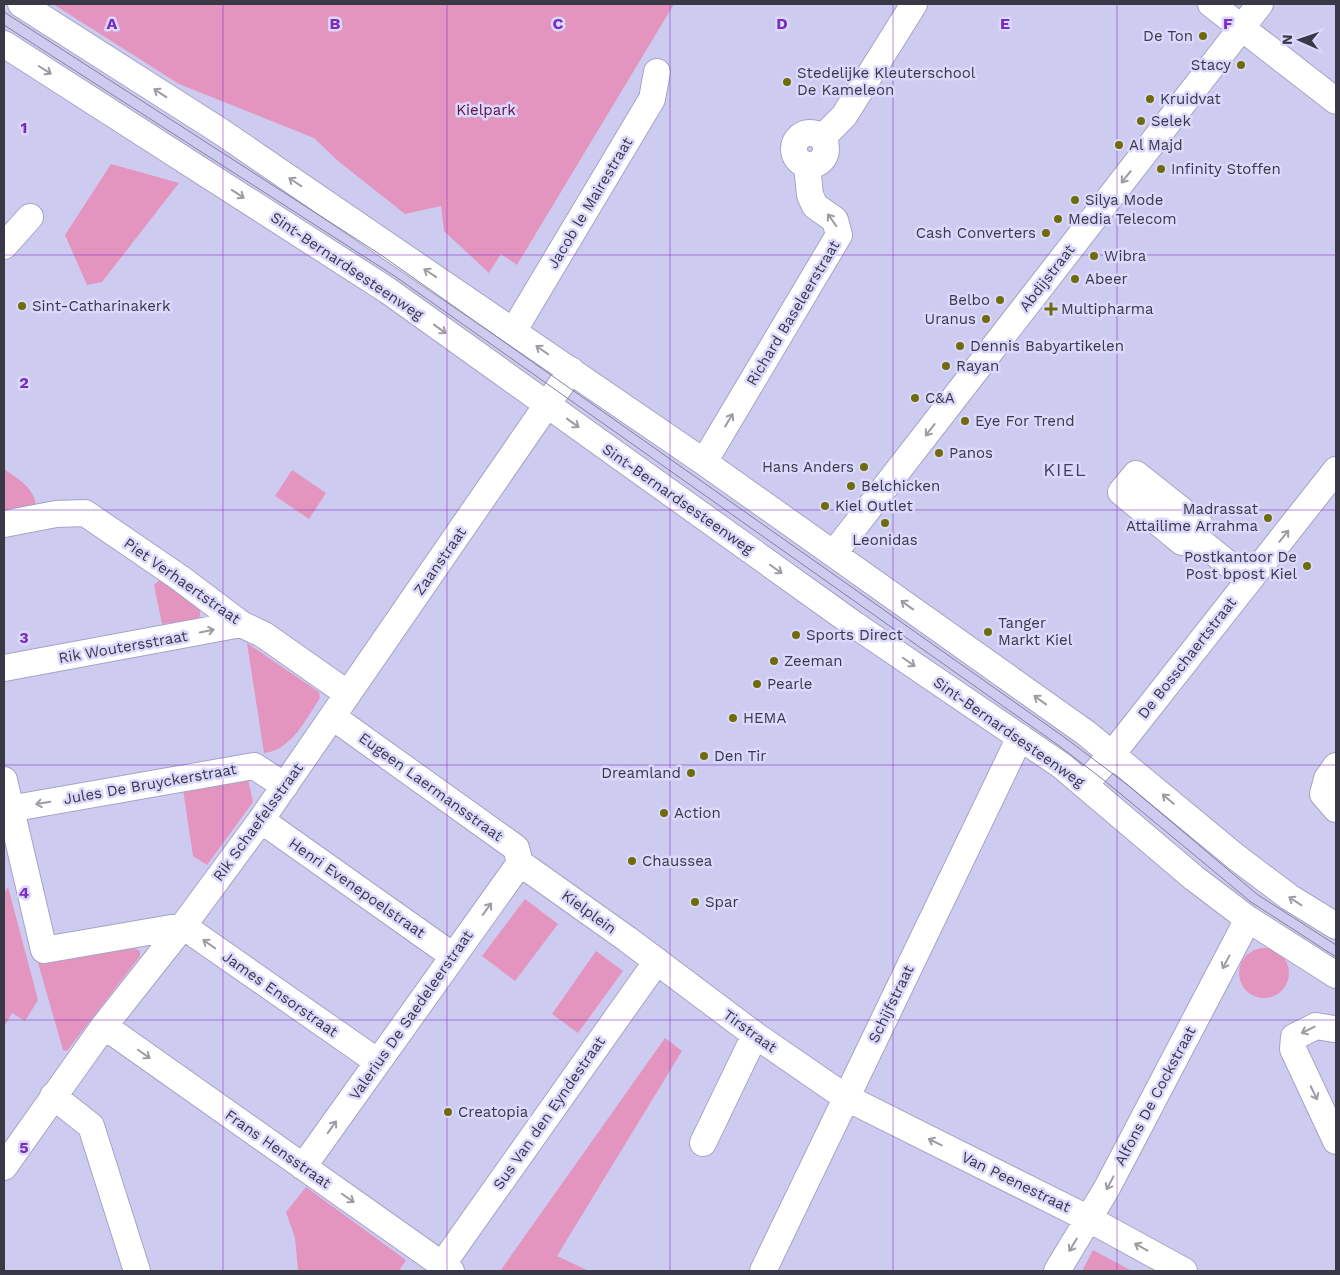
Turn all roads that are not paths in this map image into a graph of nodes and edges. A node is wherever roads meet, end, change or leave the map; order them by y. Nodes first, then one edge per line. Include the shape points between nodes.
1 (21, 4) edge
2 (914, 4) edge
3 (1211, 4) edge
4 (1260, 4) edge
5 (1242, 28) junction
6 (4, 44) edge
7 (657, 72) dead end
8 (1336, 101) edge
9 (30, 216) dead end
10 (4, 246) edge
11 (514, 330) junction
12 (571, 370) junction
13 (548, 405) junction
14 (704, 462) junction
15 (1336, 470) edge
16 (4, 524) edge
17 (1195, 537) dead end
18 (834, 553) junction
19 (1248, 580) junction
20 (241, 624) junction
21 (4, 668) edge
22 (348, 694) junction
23 (333, 717) junction
24 (1020, 737) junction
25 (1113, 753) junction
26 (1336, 766) edge
27 (4, 780) edge
28 (1085, 784) junction
29 (285, 786) junction
30 (9, 809) junction
31 (1336, 809) edge
32 (261, 820) junction
33 (520, 863) junction
34 (1248, 918) junction
35 (183, 926) junction
36 (1336, 926) edge
37 (452, 956) junction
38 (657, 962) junction
39 (1336, 975) edge
40 (104, 1026) junction
41 (1335, 1032) edge
42 (755, 1035) junction
43 (378, 1062) junction
44 (53, 1096) junction
45 (845, 1097) junction
46 (1336, 1141) edge
47 (703, 1143) dead end
48 (4, 1167) edge
49 (303, 1167) junction
50 (1089, 1218) junction
51 (446, 1268) edge
52 (137, 1271) edge
53 (763, 1271) edge
54 (1057, 1271) edge
55 (1184, 1271) edge

11 -> 1 street via 220,131
14 -> 2 street, Richard Baseleerstraat via 839,235 835,220 816,206 810,195 808,165 796,157 796,141 808,134 822,138 844,116
3 - 5 street
4 - 5 street, Abdijstraat
5 - 8 street
5 -> 18 street, Abdijstraat
6 -> 13 street, Sint-Bernardsesteenweg via 387,290
7 - 11 street, Jacob le Mairestraat via 652,99
9 - 10 street
12 -> 11 street
12 - 13 street, Zaanstraat
12 - 14 street
13 - 22 street, Zaanstraat
13 -> 24 street, Sint-Bernardsesteenweg via 863,630
14 - 18 street
19 -> 15 street, De Bosschaertstraat
16 - 20 street, Piet Verhaertstraat via 56,514 85,513
17 - 19 street
25 -> 18 street
19 - 25 street, De Bosschaertstraat
21 -> 20 street, Rik Woutersstraat
20 - 22 street, Piet Verhaertstraat via 264,635
22 - 23 street, Zaanstraat
23 - 29 street, Rik Schaefelsstraat
23 - 33 street, Eugeen Laermansstraat via 516,848
24 - 28 street, Sint-Bernardsesteenweg
24 - 45 street, Schijfstraat
25 - 28 street, De Bosschaertstraat
36 -> 25 street via 1289,897 1244,863
26 - 31 street via 1326,779 1323,794
27 - 30 street
28 - 34 street, Sint-Bernardsesteenweg via 1167,856
29 -> 30 street, Jules De Bruyckerstraat via 254,766
29 - 32 street, Rik Schaefelsstraat
30 - 35 street via 44,950
32 - 35 street, Rik Schaefelsstraat
32 - 37 street, Henri Evenepoelstraat
37 -> 33 street, Valerius De Saedeleerstraat
33 - 38 street, Kielplein
34 - 39 street, Sint-Bernardsesteenweg
34 -> 50 street, Alfons De Cockstraat
35 - 40 street, Rik Schaefelsstraat
43 -> 35 street, James Ensorstraat
37 - 43 street, Valerius De Saedeleerstraat
38 - 42 street, Tirstraat
38 - 51 street, Sus Van den Eyndestraat
40 - 44 street, Rik Schaefelsstraat
40 -> 49 street, Frans Hensstraat
41 -> 46 street via 1316,1026 1294,1037 1292,1049
42 - 45 street, Tirstraat
42 - 47 street
49 -> 43 street, Valerius De Saedeleerstraat
44 - 48 street, Rik Schaefelsstraat
44 - 52 street via 92,1126
50 -> 45 street, Van Peenestraat
45 - 53 street, Schijfstraat
49 -> 51 street, Frans Hensstraat
50 -> 54 street, Alfons De Cockstraat
55 -> 50 street, Van Peenestraat

